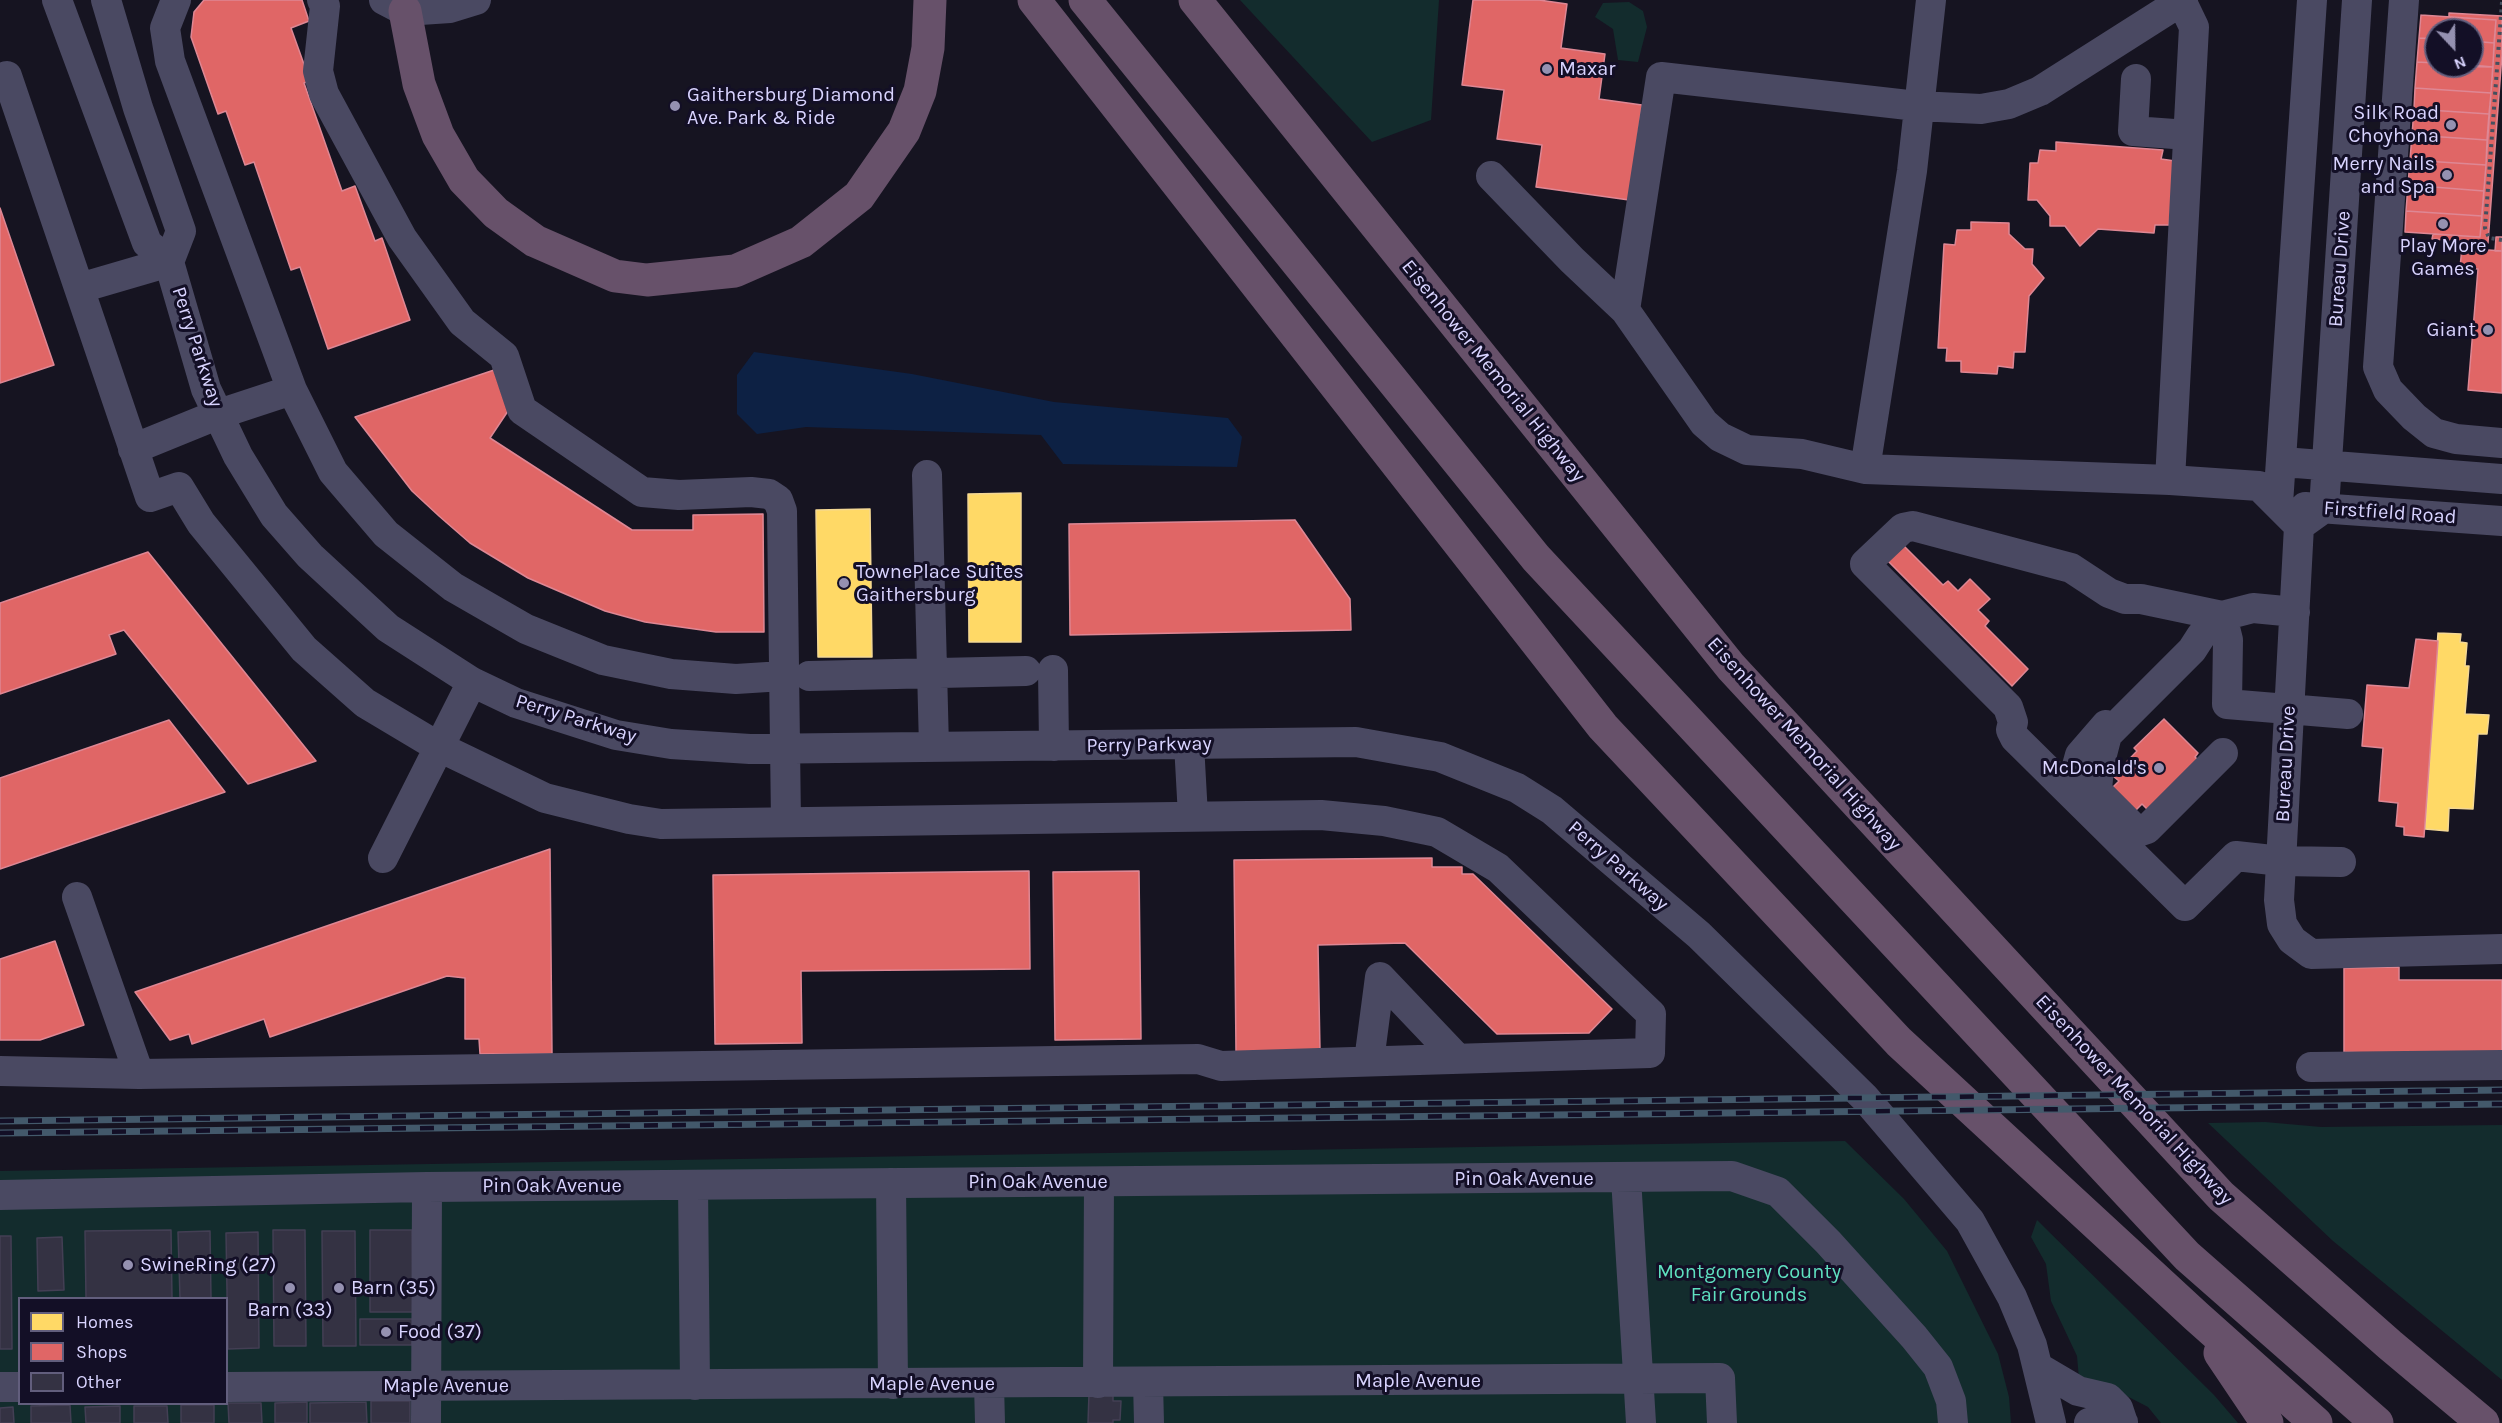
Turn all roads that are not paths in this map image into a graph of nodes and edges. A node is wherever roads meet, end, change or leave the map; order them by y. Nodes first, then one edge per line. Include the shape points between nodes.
1 (57, 0) edge
2 (106, 0) edge
3 (176, 0) edge
4 (322, 0) edge
5 (476, 0) edge
6 (930, 0) edge
7 (1034, 0) edge
8 (1085, 0) edge
9 (1195, 0) edge
10 (1931, 0) edge
11 (2182, 0) edge
12 (2312, 0) edge
13 (2357, 0) edge
14 (2404, 0) edge
15 (394, 6) edge
16 (0, 78) edge
17 (2136, 80) dead end
18 (1917, 106) junction
19 (2188, 135) junction
20 (1491, 176) dead end
21 (169, 262) junction
22 (80, 288) junction
23 (1625, 310) junction
24 (292, 390) junction
25 (219, 414) junction
26 (2502, 443) edge
27 (133, 449) junction
28 (2283, 462) junction
29 (2327, 464) junction
30 (1865, 469) junction
31 (927, 475) dead end
32 (2502, 479) edge
33 (2170, 480) junction
34 (2268, 495) junction
35 (2324, 508) junction
36 (2502, 522) edge
37 (2299, 526) junction
38 (2295, 612) junction
39 (2211, 626) junction
40 (932, 673) junction
41 (796, 676) junction
42 (472, 682) junction
43 (2227, 704) junction
44 (2289, 709) junction
45 (2348, 714) dead end
46 (1189, 744) junction
47 (437, 746) junction
48 (1054, 746) junction
49 (934, 747) junction
50 (785, 749) junction
51 (2223, 753) junction
52 (2076, 798) junction
53 (1193, 816) junction
54 (786, 822) junction
55 (383, 858) dead end
56 (2281, 861) junction
57 (2141, 862) junction
58 (2341, 862) dead end
59 (77, 897) dead end
60 (2502, 949) edge
61 (1458, 1059) junction
62 (1369, 1061) junction
63 (2502, 1065) edge
64 (2311, 1067) dead end
65 (0, 1071) edge
66 (139, 1074) junction
67 (1626, 1178) junction
68 (1099, 1182) junction
69 (891, 1183) junction
70 (693, 1185) junction
71 (427, 1187) junction
72 (0, 1196) edge
73 (2196, 1316) junction
74 (2040, 1368) junction
75 (1638, 1380) junction
76 (1148, 1382) junction
77 (1098, 1383) junction
78 (892, 1384) junction
79 (989, 1384) junction
80 (695, 1385) junction
81 (0, 1387) edge
82 (18, 1387) edge
83 (228, 1387) edge
84 (427, 1387) junction
85 (426, 1423) edge
86 (990, 1423) edge
87 (1149, 1423) edge
88 (1641, 1423) edge
89 (1722, 1423) edge
90 (1953, 1423) edge
91 (2052, 1423) edge
92 (2089, 1423) edge
93 (2123, 1423) edge
94 (2267, 1423) edge
95 (2316, 1423) edge
96 (2377, 1423) edge
97 (2483, 1423) edge

1 - 21 street, Perry Parkway via 147,243
2 - 21 street, Perry Parkway via 181,231
3 - 24 street via 165,28 170,60
4 - 41 street via 325,6 318,71 324,94 402,238 462,322 504,356 522,410 642,492 751,492 769,494 778,500
5 - 15 street via 450,8
6 - 15 highway via 928,48 920,91 904,131 859,196 801,242 735,271 647,280 615,276 535,241 496,213 464,180 438,135
7 - 73 highway via 1603,727 1899,1042
8 - 96 highway via 1536,558 2187,1256
9 - 97 highway, Eisenhower Memorial Highway via 1731,668 2222,1196
10 - 18 street
11 - 18 street via 2067,75 2009,104 1981,109
11 - 19 street via 2194,27
12 - 28 street
13 - 29 street, Bureau Drive
14 - 26 street via 2378,367 2388,390 2434,433
16 - 22 street via 7,76
17 - 19 street via 2133,131
18 - 23 street via 1661,77
18 - 30 street via 1912,171
19 - 33 street
20 - 23 street, Firstfield Road
21 - 22 street
21 - 25 street, Perry Parkway via 206,389
22 - 27 street
23 - 30 street, Firstfield Road via 1690,407 1720,437 1747,450 1802,454
24 - 25 street
24 - 41 street via 333,472 386,534 453,587 526,629 603,660 671,674 736,679
25 - 27 street
25 - 42 street, Perry Parkway via 238,456 274,514 309,556 388,628
27 - 47 street via 150,497 179,487 201,523 304,649 365,704
28 - 29 street
28 - 34 street
29 - 32 street
29 - 35 street, Bureau Drive
30 - 33 street, Firstfield Road
31 - 40 street
33 - 34 street, Firstfield Road
34 - 35 street, Firstfield Road
34 - 37 street
35 - 36 street, Firstfield Road
35 - 37 street
37 - 38 street, Bureau Drive
38 - 39 street via 2253,608
38 - 44 street, Bureau Drive
39 - 43 street via 2228,640
39 - 51 street via 2107,735 2097,791 2141,831
39 - 52 street via 2095,735 2080,755 2075,773
39 - 52 street via 2141,599 2109,593 2071,568 1913,526 1903,528 1865,564 2008,707 2015,738
40 - 41 street
40 - 48 street via 1040,670
40 - 49 street
41 - 50 street
42 - 47 street
42 - 50 street, Perry Parkway via 516,703 616,735 670,744
43 - 44 street
43 - 51 street
44 - 45 street
44 - 56 street, Bureau Drive
46 - 48 street, Perry Parkway
46 - 53 street
46 - 74 street, Perry Parkway via 1356,742 1440,757 1517,788 1552,810 1699,935 1877,1112 1970,1221 2012,1297
47 - 54 street via 545,798 628,819 661,824
47 - 55 street
48 - 49 street, Perry Parkway
49 - 50 street, Perry Parkway
50 - 54 street
51 - 57 street via 2222,777 2215,789
52 - 57 street
53 - 54 street
53 - 61 street via 1321,815 1384,820 1437,832 1498,868 1651,1014 1650,1053
56 - 57 street via 2236,856 2186,906
56 - 58 street
56 - 60 street, Bureau Drive via 2282,924 2292,940 2311,954
59 - 66 street
61 - 62 street
61 - 62 street via 1380,977
62 - 66 street via 1221,1066 1198,1059
63 - 64 street
65 - 66 street
67 - 68 street, Pin Oak Avenue
67 - 75 street
67 - 90 street, Pin Oak Avenue via 1732,1176 1778,1192 1938,1366 1951,1401
68 - 69 street, Pin Oak Avenue
68 - 77 street
69 - 70 street, Pin Oak Avenue
69 - 78 street
70 - 71 street, Pin Oak Avenue
70 - 80 street
71 - 72 street, Pin Oak Avenue
71 - 84 street
73 - 94 highway
73 - 95 highway
74 - 91 street, Perry Parkway
74 - 93 street via 2078,1391 2108,1398 2118,1408
75 - 76 street, Maple Avenue
75 - 88 street
75 - 89 street, Maple Avenue via 1720,1378
76 - 77 street, Maple Avenue
76 - 87 street
77 - 79 street, Maple Avenue
78 - 79 street, Maple Avenue
78 - 80 street, Maple Avenue
79 - 86 street
80 - 84 street, Maple Avenue
81 - 82 street
83 - 84 street, Maple Avenue
84 - 85 street
92 - 93 street via 2103,1418

